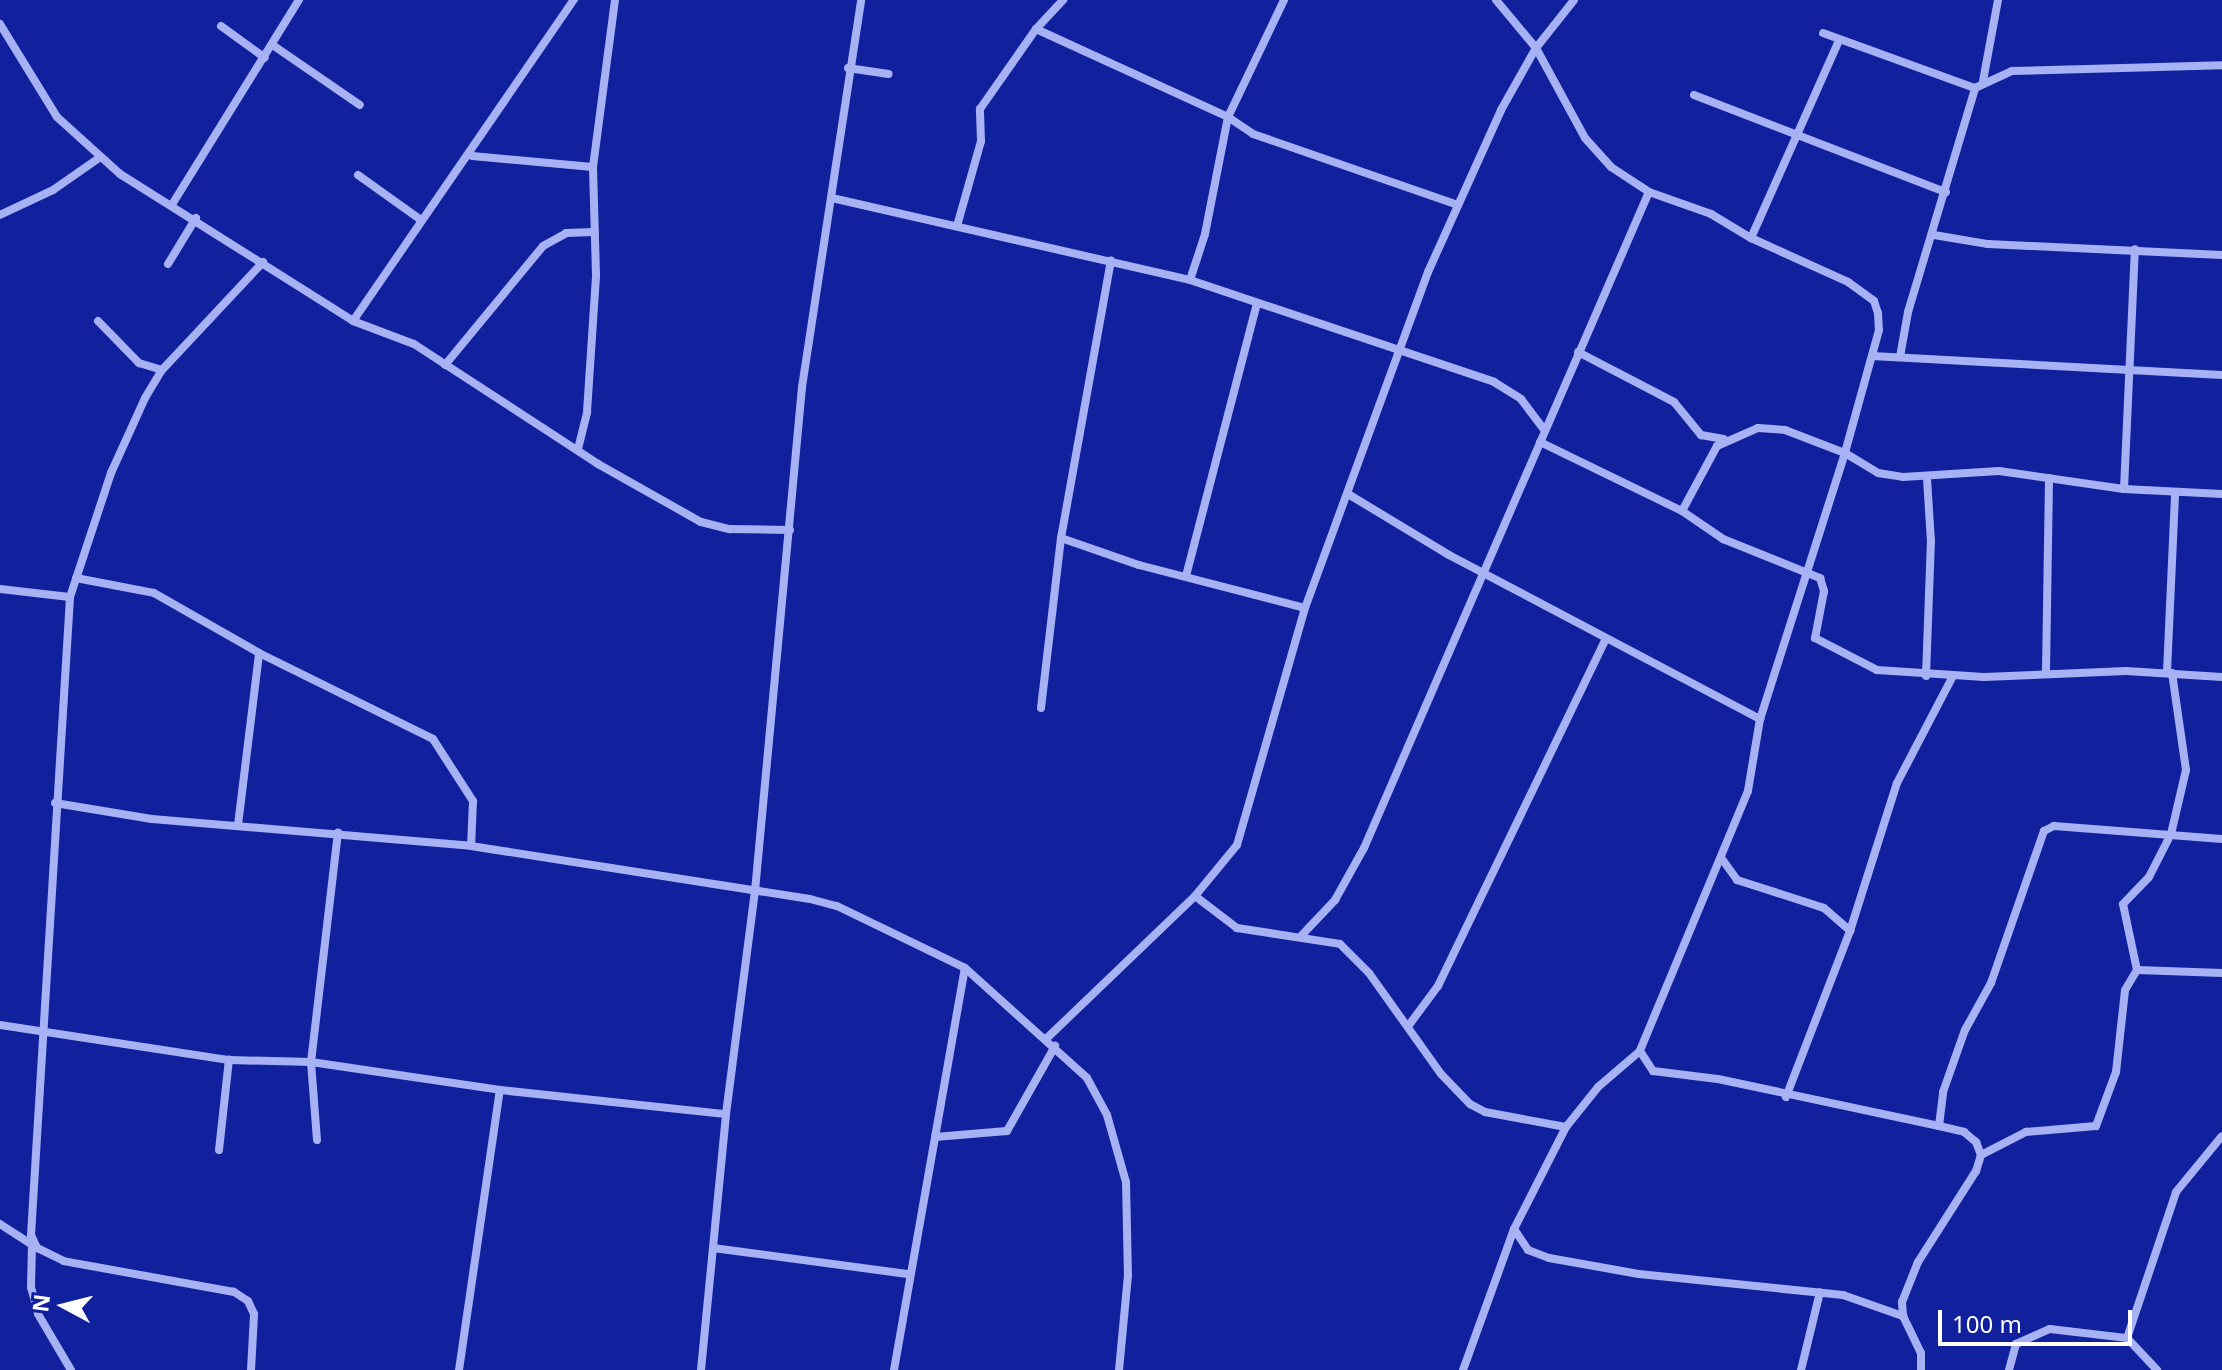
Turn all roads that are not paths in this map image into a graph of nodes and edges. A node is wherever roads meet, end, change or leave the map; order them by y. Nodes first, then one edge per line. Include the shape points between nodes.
1 (299, 0) edge
2 (574, 0) edge
3 (615, 0) edge
4 (860, 0) edge
5 (1063, 0) edge
6 (1284, 0) edge
7 (1496, 0) edge
8 (1574, 0) edge
9 (1998, 0) edge
10 (0, 24) edge
11 (221, 26) dead end
12 (1036, 29) junction
13 (1823, 33) dead end
14 (1839, 40) junction
15 (274, 46) junction
16 (1536, 48) junction
17 (265, 58) junction
18 (2222, 65) edge
19 (848, 68) junction
20 (889, 74) dead end
21 (1983, 81) junction
22 (1975, 88) junction
23 (1694, 95) dead end
24 (360, 105) dead end
25 (1228, 117) junction
26 (1795, 135) junction
27 (472, 156) junction
28 (99, 158) junction
29 (593, 167) junction
30 (358, 175) dead end
31 (1649, 192) junction
32 (1946, 192) junction
33 (832, 198) junction
34 (173, 203) junction
35 (1458, 205) junction
36 (0, 215) edge
37 (196, 218) junction
38 (421, 220) junction
39 (957, 226) junction
40 (595, 232) junction
41 (1934, 235) junction
42 (1751, 238) junction
43 (2135, 249) junction
44 (2222, 255) edge
45 (1111, 260) junction
46 (263, 262) junction
47 (168, 264) dead end
48 (1190, 280) junction
49 (1257, 304) junction
50 (98, 321) dead end
51 (353, 321) junction
52 (1399, 348) junction
53 (1578, 352) junction
54 (1872, 356) junction
55 (1900, 357) junction
56 (445, 365) junction
57 (162, 370) junction
58 (2128, 372) junction
59 (2222, 375) edge
60 (1544, 430) junction
61 (1724, 439) junction
62 (1540, 442) junction
63 (578, 449) junction
64 (1845, 453) junction
65 (1927, 478) junction
66 (2049, 478) junction
67 (2124, 489) junction
68 (2175, 493) junction
69 (1348, 494) junction
70 (2222, 494) edge
71 (1682, 511) junction
72 (790, 530) junction
73 (1061, 538) junction
74 (1482, 570) junction
75 (1809, 574) junction
76 (1186, 576) junction
77 (76, 578) junction
78 (0, 589) edge
79 (70, 597) junction
80 (1305, 608) junction
81 (1606, 638) junction
82 (259, 653) junction
83 (2046, 671) junction
84 (2170, 672) junction
85 (1926, 676) junction
86 (1953, 676) junction
87 (2222, 677) edge
88 (1041, 708) dead end
89 (1760, 719) junction
90 (55, 803) junction
91 (238, 825) junction
92 (338, 833) junction
93 (2171, 834) junction
94 (2222, 839) edge
95 (471, 846) junction
96 (1722, 859) junction
97 (755, 891) junction
98 (1195, 896) junction
99 (1850, 931) junction
100 (1301, 936) junction
101 (965, 968) junction
102 (2137, 970) junction
103 (2222, 973) edge
104 (0, 1025) edge
105 (1409, 1025) junction
106 (46, 1030) junction
107 (1047, 1038) junction
108 (1055, 1046) junction
109 (1640, 1051) junction
110 (229, 1060) junction
111 (311, 1062) junction
112 (500, 1090) junction
113 (1786, 1097) junction
114 (726, 1114) junction
115 (1939, 1126) junction
116 (1566, 1127) junction
117 (2222, 1136) edge
118 (935, 1137) junction
119 (317, 1140) dead end
120 (219, 1150) dead end
121 (1981, 1155) junction
122 (0, 1224) edge
123 (1514, 1229) junction
124 (32, 1245) junction
125 (713, 1248) junction
126 (909, 1274) junction
127 (1820, 1292) junction
128 (1903, 1316) junction
129 (2127, 1338) junction
130 (71, 1370) edge
131 (251, 1370) edge
132 (459, 1370) edge
133 (701, 1370) edge
134 (894, 1370) edge
135 (1119, 1370) edge
136 (1463, 1370) edge
137 (1801, 1370) edge
138 (1921, 1370) edge
139 (2009, 1370) edge
140 (2157, 1370) edge

1 - 15 street
2 - 27 street
3 - 29 street
4 - 19 street
5 - 12 street
6 - 25 street
7 - 16 street
8 - 16 street
9 - 21 street
10 - 28 street via 57,117
11 - 17 street
12 - 25 street
12 - 39 street via 980,109 981,141
13 - 14 street
14 - 22 street
14 - 26 street
15 - 17 street
15 - 24 street
16 - 31 street via 1585,138 1611,167
16 - 35 street
17 - 34 street
18 - 21 street via 2012,71
19 - 20 street
19 - 33 street
21 - 22 street
22 - 32 street
23 - 26 street
25 - 35 street via 1253,134
25 - 48 street via 1205,234
26 - 32 street
26 - 42 street
27 - 29 street
27 - 38 street
28 - 34 street
28 - 36 street via 53,190
29 - 40 street
30 - 38 street
31 - 42 street via 1711,214
31 - 53 street
32 - 41 street
33 - 39 street
33 - 72 street via 802,387
34 - 37 street
35 - 52 street
37 - 46 street
37 - 47 street
38 - 51 street
39 - 45 street
40 - 56 street via 566,233 543,246
40 - 63 street via 587,412
41 - 43 street via 1988,244
41 - 55 street via 1912,299
42 - 54 street via 1848,282 1874,301 1879,330
43 - 44 street
43 - 58 street
45 - 48 street
45 - 73 street
46 - 51 street
46 - 57 street
48 - 49 street
49 - 52 street
49 - 76 street
50 - 57 street via 139,363
51 - 56 street via 414,344
52 - 60 street via 1510,390
52 - 69 street
53 - 60 street
53 - 61 street via 1674,402 1701,435
54 - 55 street
54 - 64 street
55 - 58 street
56 - 63 street
57 - 77 street via 111,473
58 - 59 street
58 - 67 street
60 - 62 street
61 - 64 street via 1758,428 1785,430
61 - 71 street
62 - 71 street
62 - 74 street
63 - 72 street via 701,522 730,529
64 - 65 street via 1878,473
64 - 75 street
65 - 66 street via 1999,471
65 - 85 street via 1931,542
66 - 67 street
66 - 83 street
67 - 68 street
68 - 70 street
68 - 84 street
69 - 74 street via 1380,517
69 - 80 street
71 - 75 street via 1723,539
72 - 97 street
73 - 76 street
73 - 88 street
74 - 81 street
74 - 100 street via 1364,848 1335,900
75 - 85 street via 1823,584 1814,631 1822,645 1877,670
75 - 89 street
76 - 80 street
77 - 79 street
77 - 82 street via 154,593
78 - 79 street
79 - 90 street
80 - 98 street via 1237,845
81 - 89 street
81 - 105 street via 1438,986
82 - 91 street
82 - 95 street via 433,739 473,801
83 - 84 street
83 - 86 street
84 - 87 street
84 - 93 street via 2186,757
85 - 86 street
86 - 99 street via 1897,783
89 - 96 street via 1748,791
90 - 91 street via 152,819
90 - 106 street
91 - 92 street
92 - 95 street
92 - 111 street
93 - 94 street
93 - 102 street via 2149,877 2123,904
93 - 115 street via 2054,826 2044,831 1991,983 1965,1030 1943,1092
95 - 97 street
96 - 99 street via 1737,880 1824,908
96 - 109 street
97 - 101 street via 837,906
97 - 114 street
98 - 100 street via 1237,928
98 - 107 street
99 - 113 street
100 - 105 street via 1340,944
101 - 107 street
101 - 118 street
102 - 103 street
102 - 121 street via 2125,990 2116,1072 2096,1126 2026,1132
104 - 106 street
105 - 116 street via 1470,1104 1485,1112
106 - 110 street
106 - 124 street
107 - 108 street
108 - 118 street via 1007,1131
108 - 135 street via 1087,1078 1107,1115 1126,1182 1128,1275
109 - 113 street via 1653,1071 1718,1079
109 - 116 street via 1598,1087
110 - 111 street
110 - 120 street
111 - 112 street
111 - 119 street
112 - 114 street
112 - 132 street
113 - 115 street
114 - 125 street
115 - 121 street via 1964,1132
116 - 123 street
117 - 129 street via 2176,1192
118 - 126 street
121 - 128 street via 1909,1282
122 - 124 street
123 - 127 street via 1528,1250 1549,1258 1652,1276
123 - 136 street
124 - 130 street via 31,1287 38,1314
124 - 131 street via 94,1269 234,1292 248,1301 254,1314
125 - 126 street
125 - 133 street
126 - 134 street
127 - 128 street
127 - 137 street
128 - 138 street via 1915,1334
129 - 139 street via 2050,1329 2016,1344
129 - 140 street

